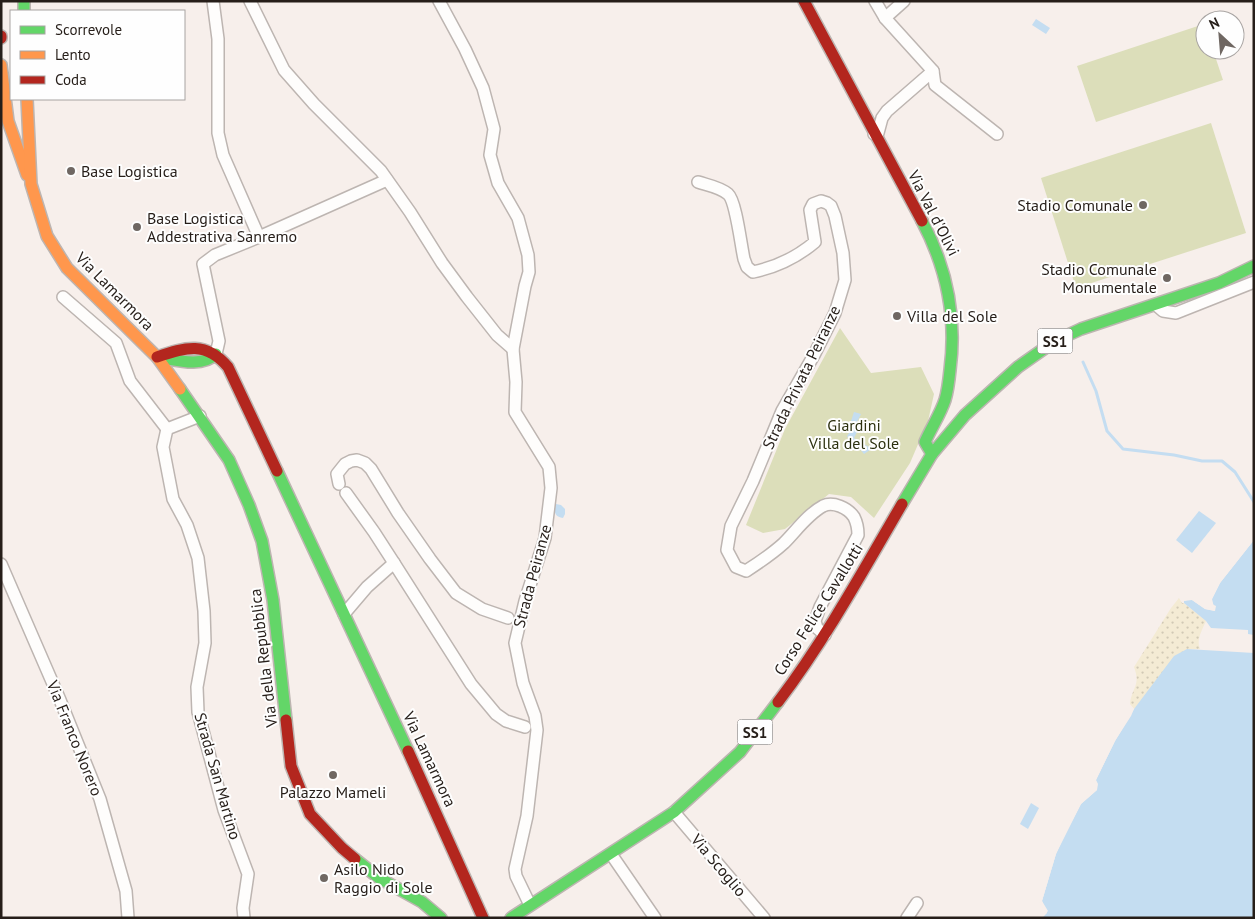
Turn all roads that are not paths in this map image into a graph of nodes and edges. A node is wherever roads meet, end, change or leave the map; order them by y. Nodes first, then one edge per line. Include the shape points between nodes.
1 (213, 1) edge
2 (250, 1) edge
3 (439, 1) edge
4 (804, 1) edge
5 (875, 1) edge
6 (904, 1) edge
7 (885, 18) junction
8 (1, 65) edge
9 (933, 71) junction
10 (25, 100) edge
11 (26, 100) edge
12 (7, 104) junction
13 (27, 120) junction
14 (8, 121) junction
15 (874, 134) junction
16 (998, 134) dead end
17 (387, 180) junction
18 (698, 182) dead end
19 (31, 184) junction
20 (259, 237) junction
21 (1254, 266) edge
22 (1254, 282) edge
23 (63, 297) dead end
24 (1156, 305) junction
25 (513, 349) junction
26 (216, 354) junction
27 (157, 357) junction
28 (200, 416) junction
29 (167, 429) junction
30 (932, 454) junction
31 (1, 564) edge
32 (394, 564) junction
33 (344, 614) junction
34 (508, 618) dead end
35 (825, 635) junction
36 (525, 727) dead end
37 (674, 812) junction
38 (611, 854) junction
39 (917, 903) dead end
40 (530, 905) junction
41 (128, 918) edge
42 (244, 918) edge
43 (441, 918) edge
44 (483, 918) edge
45 (511, 918) edge
46 (655, 918) edge
47 (764, 918) edge
48 (906, 918) edge

1 - 20 street via 218,39 218,133 223,155
2 - 17 street via 284,70
3 - 25 street, Strada Peiranze via 483,88 494,129 490,155 498,183 518,218 528,255 529,272
4 - 15 main road, Via Val d'Olivi
5 - 7 street
6 - 7 street
7 - 9 street
8 - 12 main road
9 - 15 street via 887,111 878,133
9 - 16 street via 935,85
10 - 12 main road via 18,107
11 - 13 main road, Via Lamarmora
12 - 13 main road
12 - 14 main road
13 - 14 main road via 14,125
13 - 19 main road, Via Lamarmora
14 - 19 main road
15 - 30 main road, Via Val d'Olivi via 930,236 943,267 951,300 948,388 941,411 925,442
17 - 20 street
17 - 25 street via 467,297 497,335
18 - 35 street, Strada Privata Peiranze via 729,194 744,260 753,272 779,265 815,242 810,210 813,204 826,203 835,216 845,280 835,313 782,412 731,526 727,550 736,567 746,570 771,555 825,505 844,508 853,515 858,536 815,621
19 - 27 main road, Via Lamarmora via 47,236 67,268
20 - 26 street via 203,264 219,341
21 - 24 main road, SS1 via 1219,283
22 - 24 street via 1176,313 1163,311
23 - 29 street via 116,343 130,381
24 - 30 main road, SS1 via 1080,329 1038,351 960,421
25 - 40 street, Strada Peiranze via 515,412 549,467 551,488 545,538 515,643 536,723 527,816 515,869
26 - 27 main road via 201,362
26 - 33 main road, Via Lamarmora via 234,378
27 - 28 main road, Via della Repubblica
28 - 29 street
28 - 43 main road, Via della Repubblica via 229,460 262,541 273,600 292,766 310,814 342,848 379,878 422,902
29 - 42 street, Strada San Martino via 163,447 173,499 187,525 198,558 204,611 205,643 197,687 198,712 224,810 248,874
30 - 35 main road, Corso Felice Cavallotti / SS1
31 - 41 street, Via Franco Norero via 100,799 126,891
32 - 33 street via 367,587
32 - 34 street via 343,488 337,474 345,464 357,460 371,469 456,593 482,609
32 - 36 street via 472,684 496,714
33 - 44 main road, Via Lamarmora via 424,782
35 - 37 main road, Corso Felice Cavallotti / SS1 via 740,752
37 - 38 main road, Corso Felice Cavallotti / SS1
37 - 47 street, Via Scoglio
38 - 40 main road, Corso Felice Cavallotti / SS1
38 - 46 street
39 - 48 street
40 - 45 main road, Corso Felice Cavallotti / SS1

